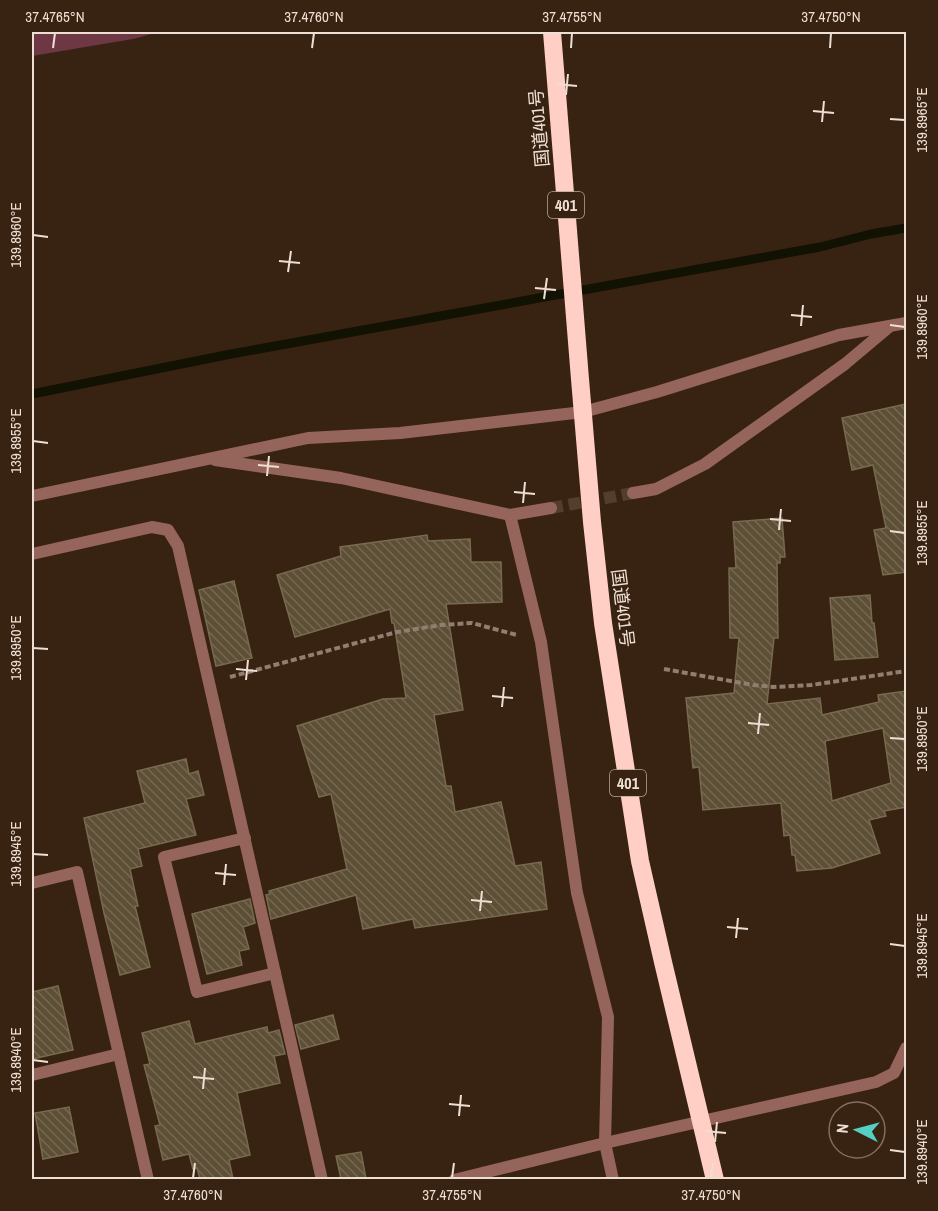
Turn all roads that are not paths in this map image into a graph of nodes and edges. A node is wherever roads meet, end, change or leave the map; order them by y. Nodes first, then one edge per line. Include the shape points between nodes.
1 (552, 32) edge
2 (906, 323) edge
3 (890, 326) junction
4 (583, 412) junction
5 (204, 459) junction
6 (633, 493) tunnel mouth
7 (32, 496) edge
8 (550, 508) tunnel mouth
9 (510, 514) junction
10 (32, 554) edge
11 (244, 838) junction
12 (32, 883) edge
13 (275, 973) junction
14 (906, 1048) edge
15 (119, 1054) junction
16 (32, 1075) edge
17 (700, 1121) junction
18 (605, 1143) junction
19 (148, 1179) edge
20 (322, 1179) edge
21 (454, 1179) edge
22 (613, 1179) edge
23 (716, 1179) edge

1 - 4 highway, 国道401号 / 401
2 - 3 street
3 - 4 street via 839,335
3 - 6 street via 845,364 705,464 656,489
4 - 5 street via 400,433 308,438
4 - 17 highway, 国道401号 / 401 via 603,623 640,861
5 - 7 street
5 - 9 street via 341,478
8 - 9 street
9 - 18 street via 541,642 577,892 608,1017
10 - 11 street via 140,529 168,530 178,546
11 - 13 street
11 - 13 street via 164,857 197,992
12 - 15 street via 77,872
13 - 20 street
14 - 17 street via 894,1073 876,1082
15 - 16 street
15 - 19 street
17 - 18 street
17 - 23 highway, 国道401号 / 401
18 - 21 street
18 - 22 street

